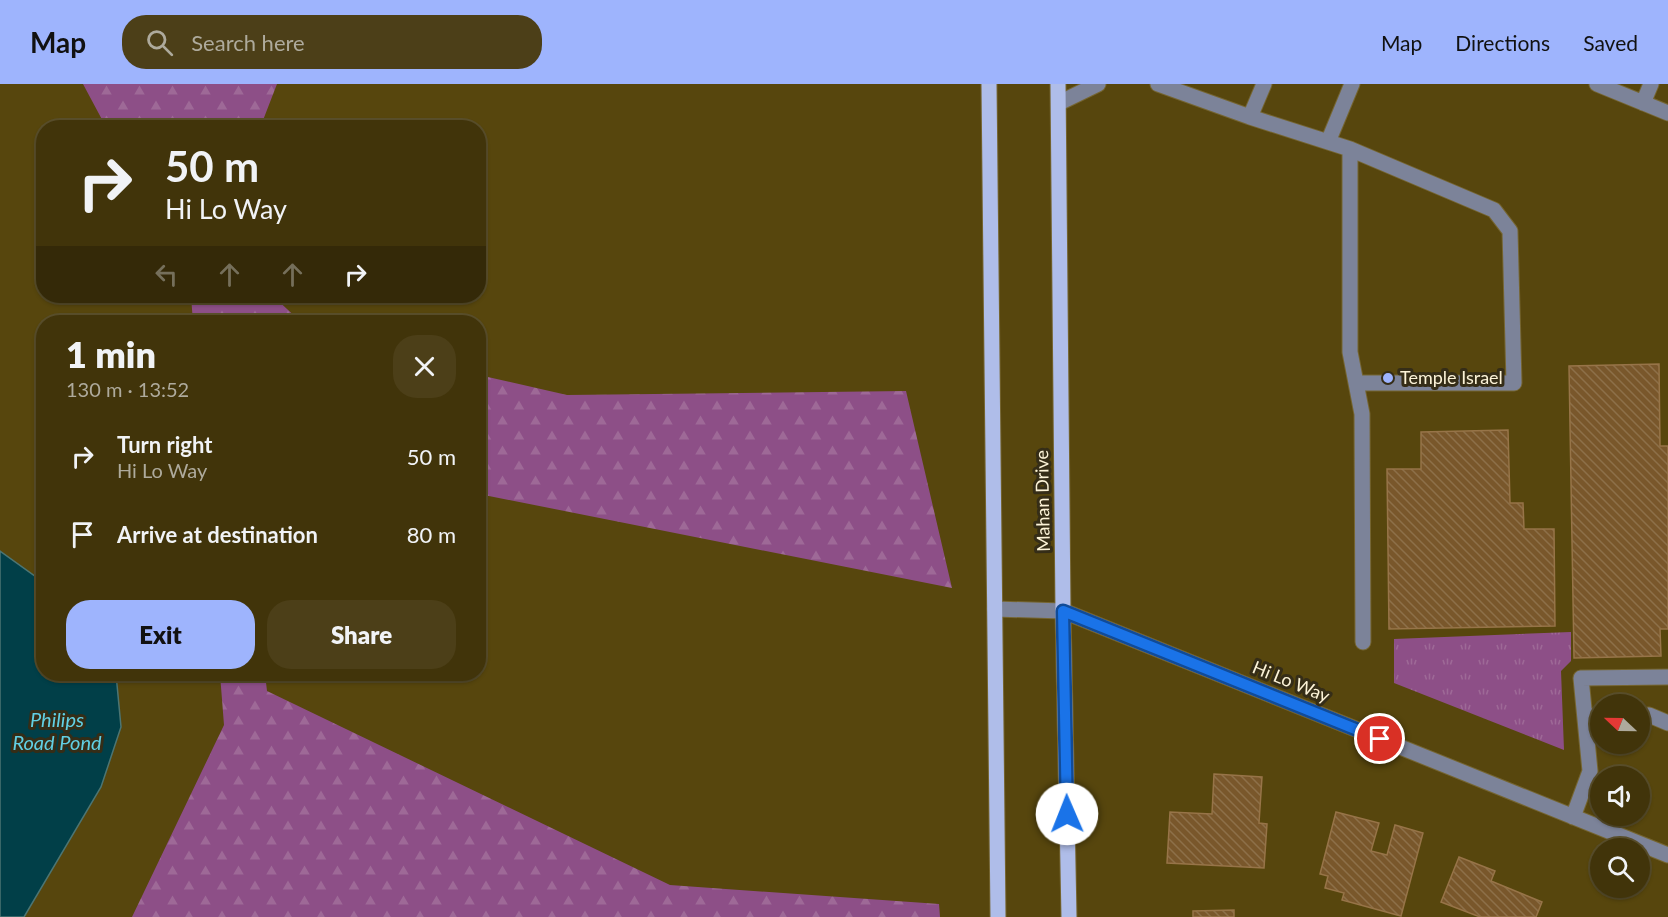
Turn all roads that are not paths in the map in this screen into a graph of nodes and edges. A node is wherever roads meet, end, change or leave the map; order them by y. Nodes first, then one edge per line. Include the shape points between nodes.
1 (989, 84) edge
2 (1058, 84) edge
3 (1098, 84) edge
4 (1158, 84) edge
5 (1264, 84) edge
6 (1352, 84) edge
7 (1597, 84) edge
8 (1651, 84) edge
9 (1059, 103) junction
10 (1643, 103) junction
11 (1668, 113) edge
12 (1250, 117) junction
13 (1328, 142) junction
14 (1350, 149) junction
15 (1356, 383) junction
16 (995, 609) junction
17 (1063, 611) junction
18 (1363, 642) dead end
19 (1668, 678) edge
20 (1590, 706) edge
21 (1650, 715) edge
22 (1668, 723) edge
23 (1591, 754) edge
24 (1573, 817) junction
25 (1668, 855) edge
26 (998, 917) edge
27 (1069, 917) edge

1 - 16 main road
2 - 9 main road, Mahan Drive
3 - 9 street
4 - 12 street
5 - 12 street
6 - 13 street
7 - 10 street
8 - 10 street
9 - 17 main road, Mahan Drive
10 - 11 street
12 - 13 street
13 - 14 street
14 - 15 street via 1350,352
14 - 15 street via 1494,210 1510,231 1514,383
15 - 18 street via 1362,414
16 - 17 street, Hi Lo Way
16 - 26 main road
17 - 24 street, Hi Lo Way
17 - 27 main road, Mahan Drive
19 - 20 street via 1581,678
21 - 22 street
23 - 24 street via 1590,771
24 - 25 street, Hi Lo Way

